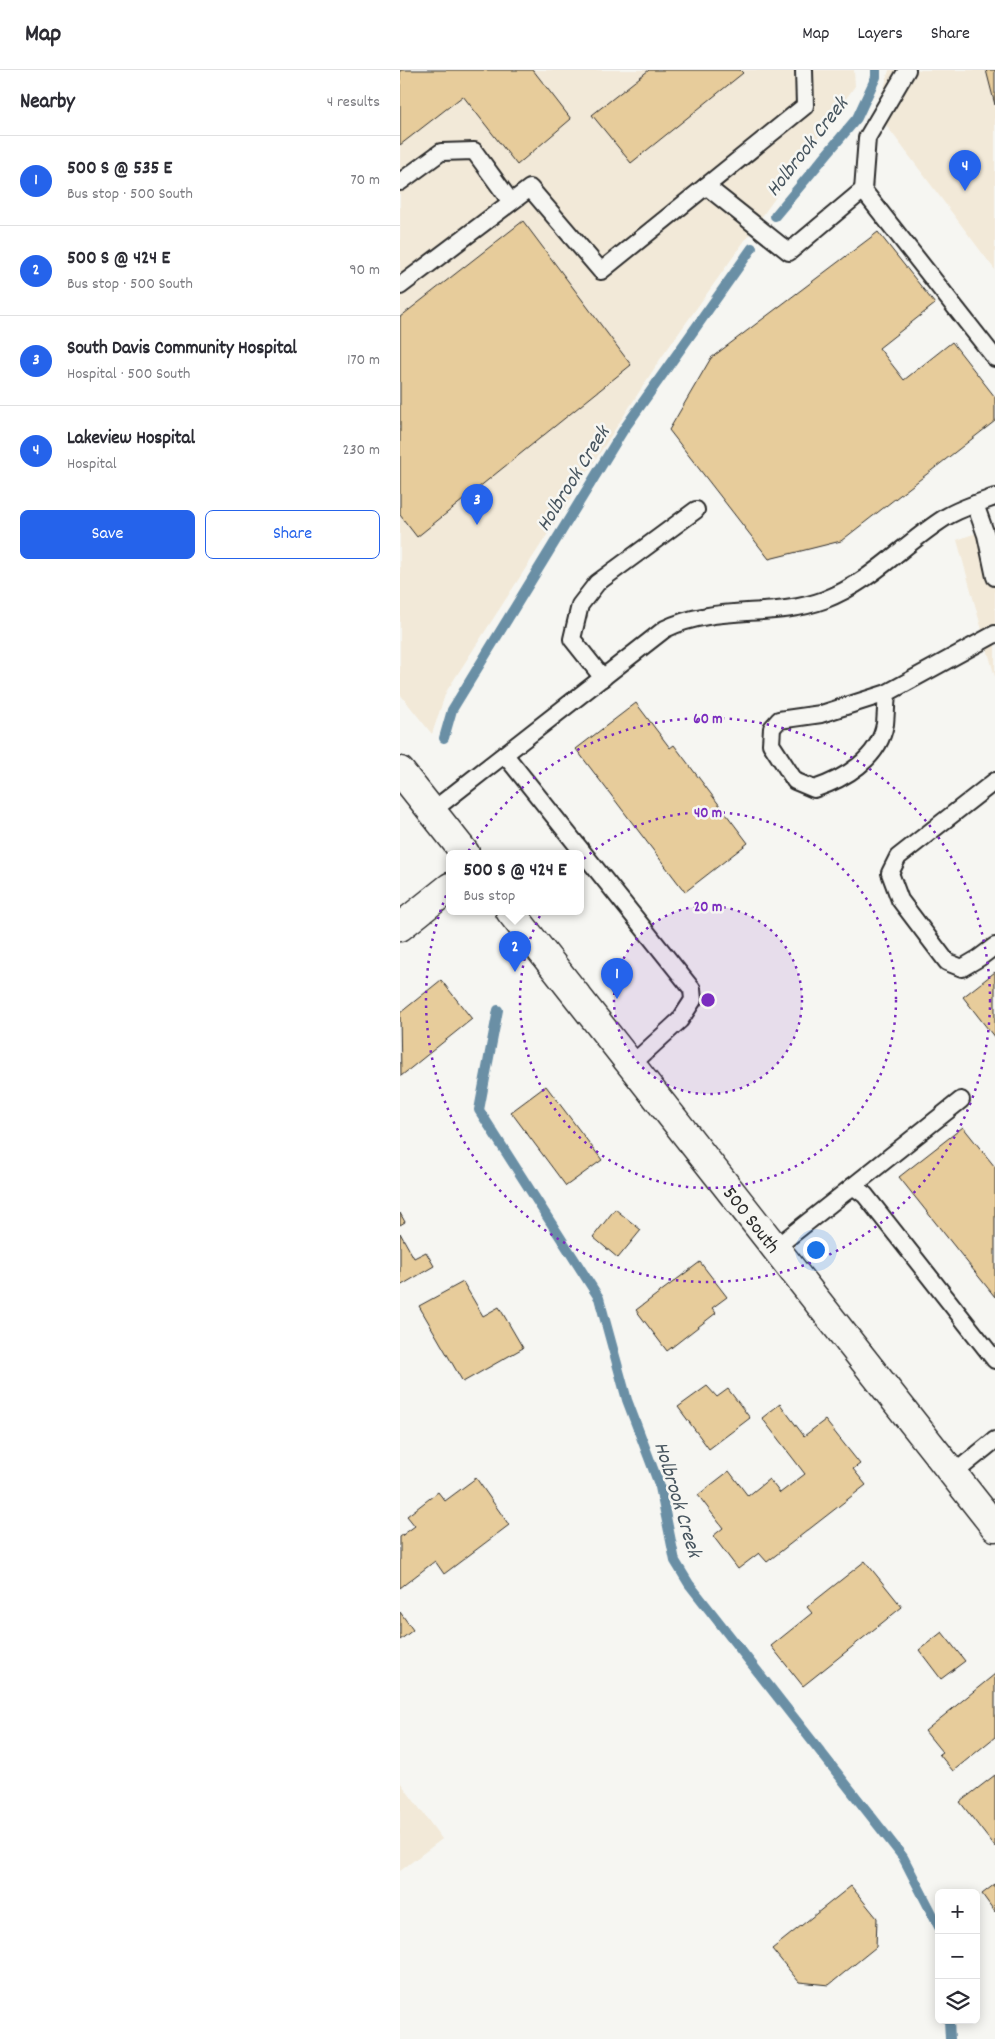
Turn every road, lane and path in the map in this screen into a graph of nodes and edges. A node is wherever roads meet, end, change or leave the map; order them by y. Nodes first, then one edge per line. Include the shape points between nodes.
1 (804, 70) edge
2 (907, 70) edge
3 (400, 182) edge
4 (706, 186) junction
5 (863, 190) junction
6 (512, 202) junction
7 (400, 286) edge
8 (995, 358) edge
9 (995, 497) edge
10 (975, 504) junction
11 (696, 510) dead end
12 (995, 577) edge
13 (995, 634) edge
14 (603, 678) junction
15 (887, 692) junction
16 (505, 755) junction
17 (400, 770) edge
18 (995, 781) edge
19 (432, 812) junction
20 (463, 850) edge
21 (581, 850) edge
22 (584, 854) edge
23 (446, 890) edge
24 (513, 915) edge
25 (400, 927) edge
26 (995, 946) edge
27 (631, 1065) junction
28 (961, 1100) dead end
29 (853, 1186) junction
30 (775, 1248) junction
31 (995, 1360) edge
32 (995, 1440) edge
33 (953, 1474) junction
34 (995, 1527) edge

1 - 4 lane via 805,106
2 - 5 lane via 867,138
3 - 6 lane via 441,152 474,151
4 - 5 lane via 789,252
4 - 6 lane via 601,271 530,188
5 - 8 lane
6 - 7 lane
9 - 10 lane
10 - 12 lane
10 - 14 lane via 945,518 849,589 802,606 682,621 666,629
11 - 14 lane via 597,583 580,604 572,639
13 - 15 lane
14 - 16 lane
15 - 15 lane via 821,714 779,720 772,728 771,744 795,781 814,789 831,783 867,760 878,745 885,725
16 - 19 lane
16 - 21 lane
17 - 19 street
18 - 26 lane via 898,857 890,873 900,900 947,962 962,968
19 - 20 street
22 - 27 lane via 692,989 693,1000 680,1020
23 - 25 street
24 - 27 street, 500 South
27 - 30 street, 500 South
28 - 29 lane
29 - 30 lane
29 - 31 lane via 865,1195
30 - 33 street, 500 South
32 - 33 lane
33 - 34 street, 500 South

